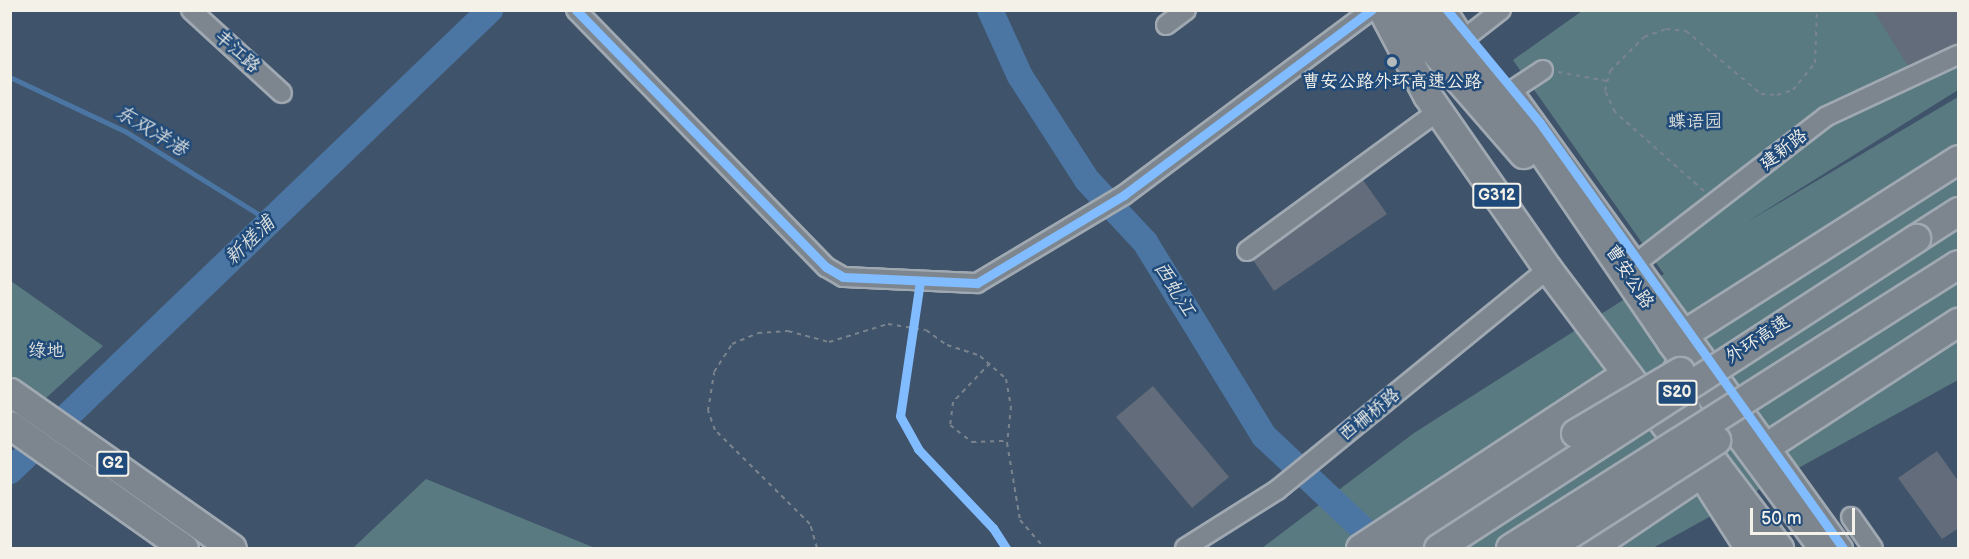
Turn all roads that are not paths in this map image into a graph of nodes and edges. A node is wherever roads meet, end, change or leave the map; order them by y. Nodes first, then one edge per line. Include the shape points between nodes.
1 (191, 10) edge
2 (576, 10) edge
3 (1186, 10) edge
4 (1371, 10) edge
5 (1382, 10) edge
6 (1398, 10) edge
7 (1427, 10) edge
8 (1447, 10) edge
9 (1502, 10) edge
10 (1166, 26) dead end
11 (1460, 42) junction
12 (1959, 55) edge
13 (1543, 70) road end
14 (282, 93) dead end
15 (1506, 94) junction
16 (1438, 111) junction
17 (1959, 159) edge
18 (1959, 211) edge
19 (1916, 238) junction
20 (1247, 251) dead end
21 (1959, 264) edge
22 (1631, 266) junction
23 (1548, 269) junction
24 (1959, 281) edge
25 (1959, 322) edge
26 (1677, 346) junction
27 (1626, 373) junction
28 (10, 392) edge
29 (10, 425) edge
30 (1691, 432) junction
31 (1761, 450) junction
32 (1701, 473) junction
33 (137, 515) junction
34 (1851, 518) dead end
35 (224, 542) edge
36 (161, 549) edge
37 (184, 549) edge
38 (245, 549) edge
39 (1185, 549) edge
40 (1360, 549) edge
41 (1396, 549) edge
42 (1438, 549) edge
43 (1509, 549) edge
44 (1548, 549) edge
45 (1590, 549) edge
46 (1749, 549) edge
47 (1779, 549) edge
48 (1823, 549) edge
49 (1843, 549) edge
50 (1873, 549) edge

1 - 14 street, 丰江路
2 - 4 street via 826,267 843,277 978,283 1124,195
3 - 10 street
5 - 16 highway, G312
6 - 26 highway via 1454,80 1513,140
7 - 11 highway, 曹安公路
8 - 11 street
9 - 11 street
11 - 15 highway, 曹安公路
12 - 22 street, 建新路 via 1827,116
13 - 15 street
15 - 22 highway, 曹安公路
16 - 20 street
16 - 23 highway, G312
17 - 26 highway
18 - 19 highway, 外环高速 / S20
19 - 41 highway, bridge via 1575,433
19 - 42 highway, 外环高速 / S20, bridge
21 - 43 highway, S20, bridge
22 - 26 highway, 曹安公路
23 - 27 highway, G312
23 - 39 street, 西栅桥路 via 1277,490
24 - 44 highway, bridge
25 - 31 highway
26 - 30 highway
26 - 31 highway via 1736,441
27 - 30 highway via 1656,389
27 - 32 highway, G312
27 - 40 highway
28 - 35 highway, G2
29 - 33 highway, G2
30 - 32 highway
30 - 47 highway
31 - 48 highway
31 - 49 street
32 - 45 highway
32 - 46 highway, G312
33 - 36 highway
33 - 37 highway, G2
34 - 50 street
35 - 38 highway

